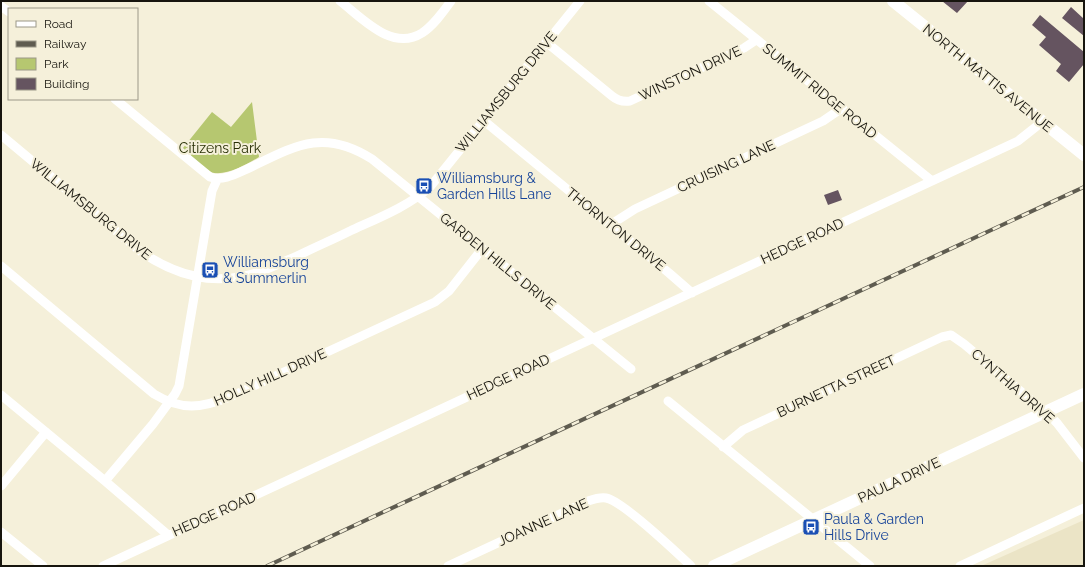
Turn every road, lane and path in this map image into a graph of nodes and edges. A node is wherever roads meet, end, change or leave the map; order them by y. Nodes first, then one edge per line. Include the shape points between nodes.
1 (340, 1) edge
2 (451, 1) edge
3 (580, 1) edge
4 (709, 1) edge
5 (893, 1) edge
6 (756, 40) junction
7 (546, 42) junction
8 (116, 100) edge
9 (842, 108) junction
10 (483, 120) junction
11 (1042, 122) junction
12 (1, 135) edge
13 (1084, 155) edge
14 (217, 180) junction
15 (932, 181) junction
16 (418, 196) junction
17 (610, 225) junction
18 (482, 249) junction
19 (1, 266) edge
20 (197, 277) junction
21 (692, 293) junction
22 (953, 336) joint
23 (593, 338) junction
24 (631, 369) dead end
25 (1084, 394) edge
26 (1, 395) edge
27 (668, 401) dead end
28 (170, 402) junction
29 (1045, 412) junction
30 (46, 432) junction
31 (723, 446) junction
32 (1084, 458) edge
33 (105, 481) junction
34 (1, 486) edge
35 (1084, 508) edge
36 (813, 520) junction
37 (1, 532) edge
38 (168, 535) junction
39 (43, 566) edge
40 (103, 566) edge
41 (448, 566) edge
42 (691, 566) edge
43 (714, 566) edge
44 (870, 566) edge
45 (960, 566) edge

1 - 2 street via 380,33 397,38 413,37 422,33
3 - 7 street, WILLIAMSBURG DRIVE
4 - 6 street, SUMMIT RIDGE ROAD
5 - 11 street, NORTH MATTIS AVENUE
6 - 7 street, WINSTON DRIVE via 744,48 624,102 617,100
6 - 9 street, SUMMIT RIDGE ROAD
7 - 10 street, WILLIAMSBURG DRIVE
8 - 14 street via 210,177
9 - 15 street, SUMMIT RIDGE ROAD
9 - 17 street, CRUISING LANE via 823,121 635,209
10 - 16 street, WILLIAMSBURG DRIVE via 430,187
10 - 17 street, THORNTON DRIVE
11 - 13 street, NORTH MATTIS AVENUE
11 - 15 street, HEDGE ROAD via 1018,141
12 - 20 street, WILLIAMSBURG DRIVE via 140,251 169,268
14 - 16 street, GARDEN HILLS DRIVE via 237,174 302,145 326,142 360,151
14 - 20 street via 212,191
15 - 21 street, HEDGE ROAD
16 - 18 street, GARDEN HILLS DRIVE
16 - 20 street, WILLIAMSBURG DRIVE via 264,271 228,279
17 - 21 street, THORNTON DRIVE
18 - 23 street, GARDEN HILLS DRIVE
18 - 28 street, HOLLY HILL DRIVE via 449,291 435,302 215,403 191,406
19 - 28 street, HOLLY HILL DRIVE via 154,394
20 - 28 street via 179,386
21 - 23 street, HEDGE ROAD
22 - 29 street, CYNTHIA DRIVE
22 - 31 street, BURNETTA STREET via 942,337 743,430
23 - 24 street, GARDEN HILLS DRIVE
23 - 38 street, HEDGE ROAD
25 - 29 street, PAULA DRIVE
26 - 30 street, HEDGE ROAD
27 - 31 street
28 - 33 street
29 - 32 street, CYNTHIA DRIVE via 1057,423
29 - 36 street, PAULA DRIVE
30 - 33 street, HEDGE ROAD
30 - 34 street
31 - 36 street
33 - 38 street, HEDGE ROAD
35 - 45 street
36 - 43 street, PAULA DRIVE
36 - 44 street
37 - 39 street
38 - 40 street
41 - 42 street, JOANNE LANE via 588,501 602,498 623,507

